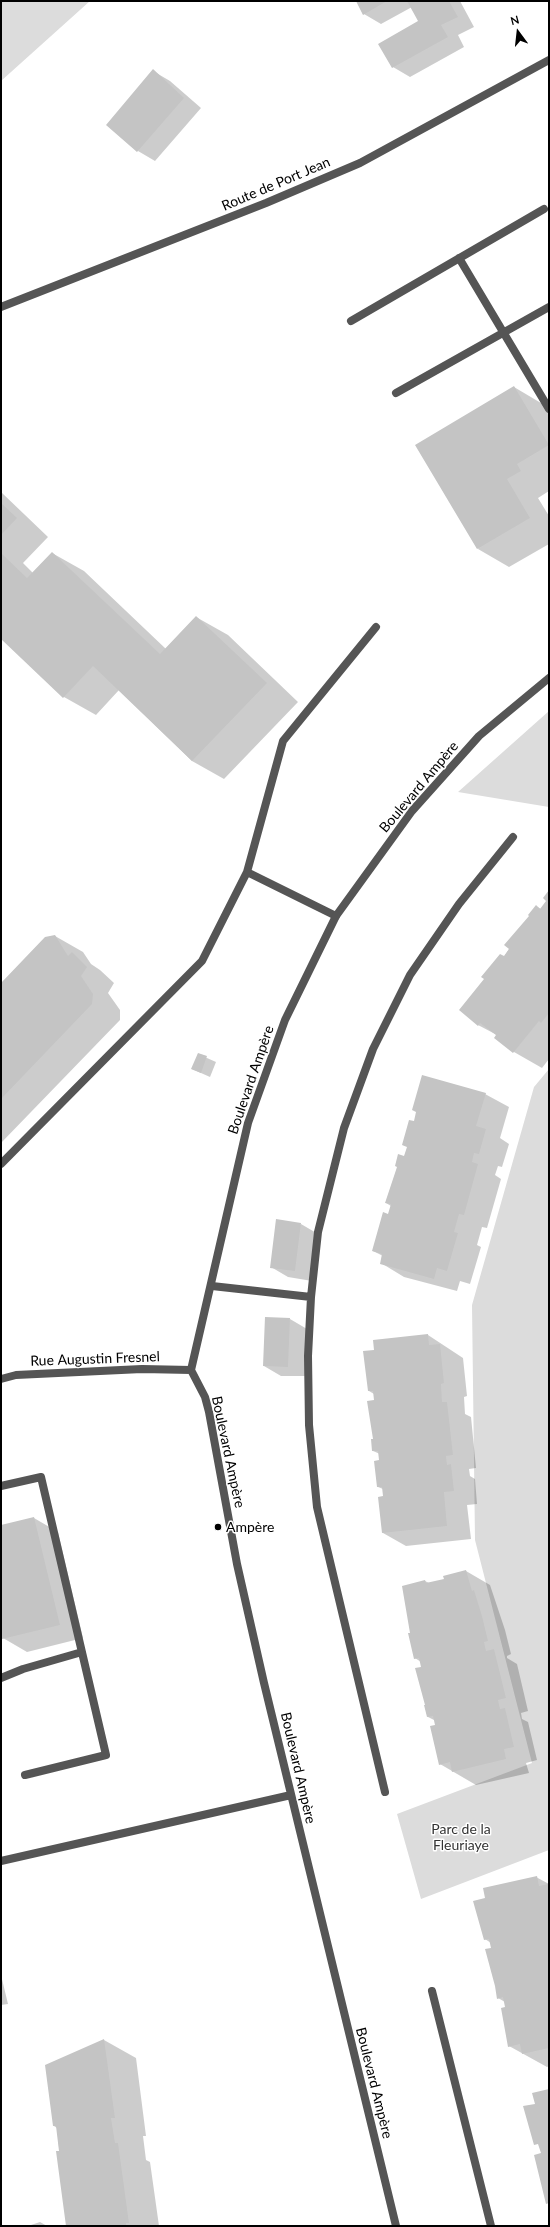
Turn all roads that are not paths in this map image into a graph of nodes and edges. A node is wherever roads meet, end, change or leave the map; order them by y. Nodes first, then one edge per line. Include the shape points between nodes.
1 (549, 60) edge
2 (544, 209) dead end
3 (460, 258) junction
4 (1, 307) edge
5 (549, 307) edge
6 (351, 321) dead end
7 (505, 332) junction
8 (396, 393) dead end
9 (549, 409) edge
10 (376, 627) dead end
11 (549, 678) edge
12 (513, 837) dead end
13 (247, 872) junction
14 (336, 916) junction
15 (1, 1164) edge
16 (212, 1286) junction
17 (311, 1298) junction
18 (191, 1370) junction
19 (1, 1379) edge
20 (1, 1486) edge
21 (82, 1652) junction
22 (1, 1678) edge
23 (25, 1775) dead end
24 (385, 1792) dead end
25 (291, 1795) junction
26 (1, 1861) edge
27 (432, 1991) dead end
28 (396, 2226) edge
29 (491, 2226) edge

1 - 4 street, Route de Port Jean via 360,163 266,203
2 - 3 street
3 - 6 street
3 - 7 street
5 - 7 street
7 - 8 street
7 - 9 street
10 - 13 street via 283,741
11 - 14 street, Boulevard Ampère via 479,736 412,811
12 - 17 street via 459,904 410,975 373,1049 344,1128 318,1232
13 - 14 street
13 - 15 street via 202,961
14 - 16 street, Boulevard Ampère via 285,1020 248,1123
16 - 17 street
16 - 18 street, Boulevard Ampère
17 - 24 street via 309,1425 317,1507
18 - 19 street, Rue Augustin Fresnel via 142,1369 16,1375
18 - 25 street, Boulevard Ampère via 205,1397 209,1412 237,1564
20 - 21 street via 41,1477
21 - 22 street via 23,1668
21 - 23 street via 106,1755
25 - 26 street
25 - 28 street, Boulevard Ampère
27 - 29 street

